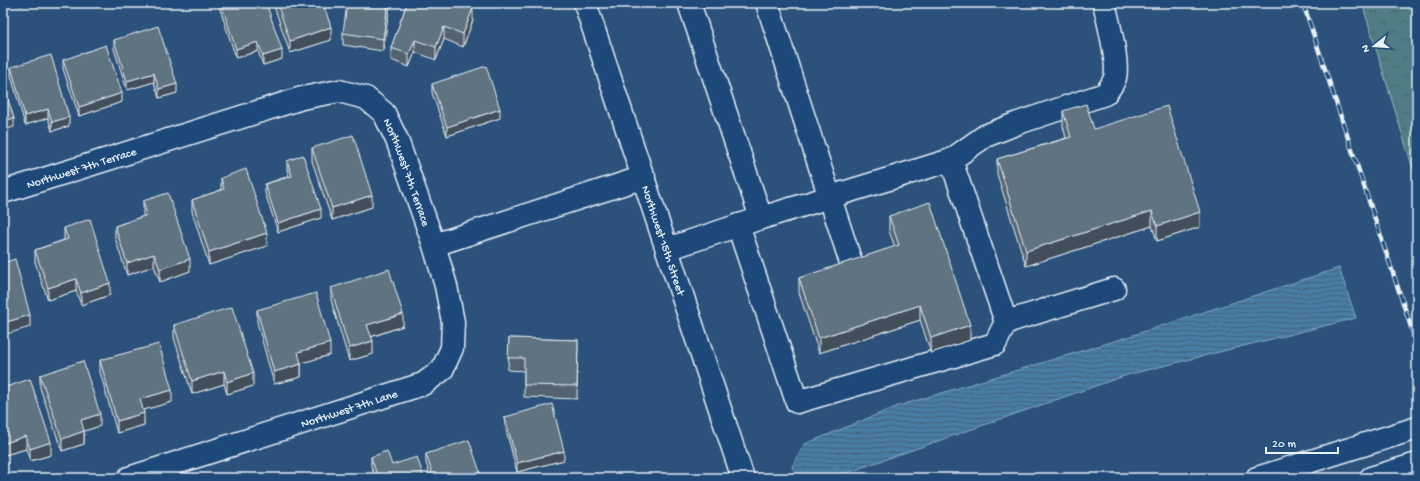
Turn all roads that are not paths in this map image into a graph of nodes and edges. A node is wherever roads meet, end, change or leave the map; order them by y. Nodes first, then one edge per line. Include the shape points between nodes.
1 (585, 3) edge
2 (689, 3) edge
3 (767, 3) edge
4 (1104, 3) edge
5 (951, 160) junction
6 (644, 177) junction
7 (3, 192) edge
8 (829, 197) junction
9 (761, 218) junction
10 (738, 225) junction
11 (434, 245) junction
12 (667, 249) junction
13 (854, 272) edge
14 (1114, 290) dead end
15 (1006, 322) junction
16 (1417, 428) edge
17 (1417, 464) edge
18 (129, 478) edge
19 (743, 478) edge
20 (1257, 478) edge
21 (1373, 478) edge

1 - 6 main road, Northwest 15th Street
2 - 9 main road
3 - 8 main road
4 - 5 main road via 1116,69 1115,78 1105,94 985,136
5 - 8 main road
5 - 15 main road
6 - 11 main road
6 - 12 main road, Northwest 15th Street
7 - 11 main road, Northwest 7th Terrace via 302,98 339,91 366,98 384,113 397,140
8 - 9 main road
8 - 13 main road
9 - 10 main road
10 - 12 main road
10 - 15 main road via 798,402 995,344
11 - 18 main road, Northwest 7th Lane via 453,322 452,348 442,370 423,384
12 - 19 main road, Northwest 15th Street
14 - 15 main road
16 - 20 main road
17 - 21 main road

